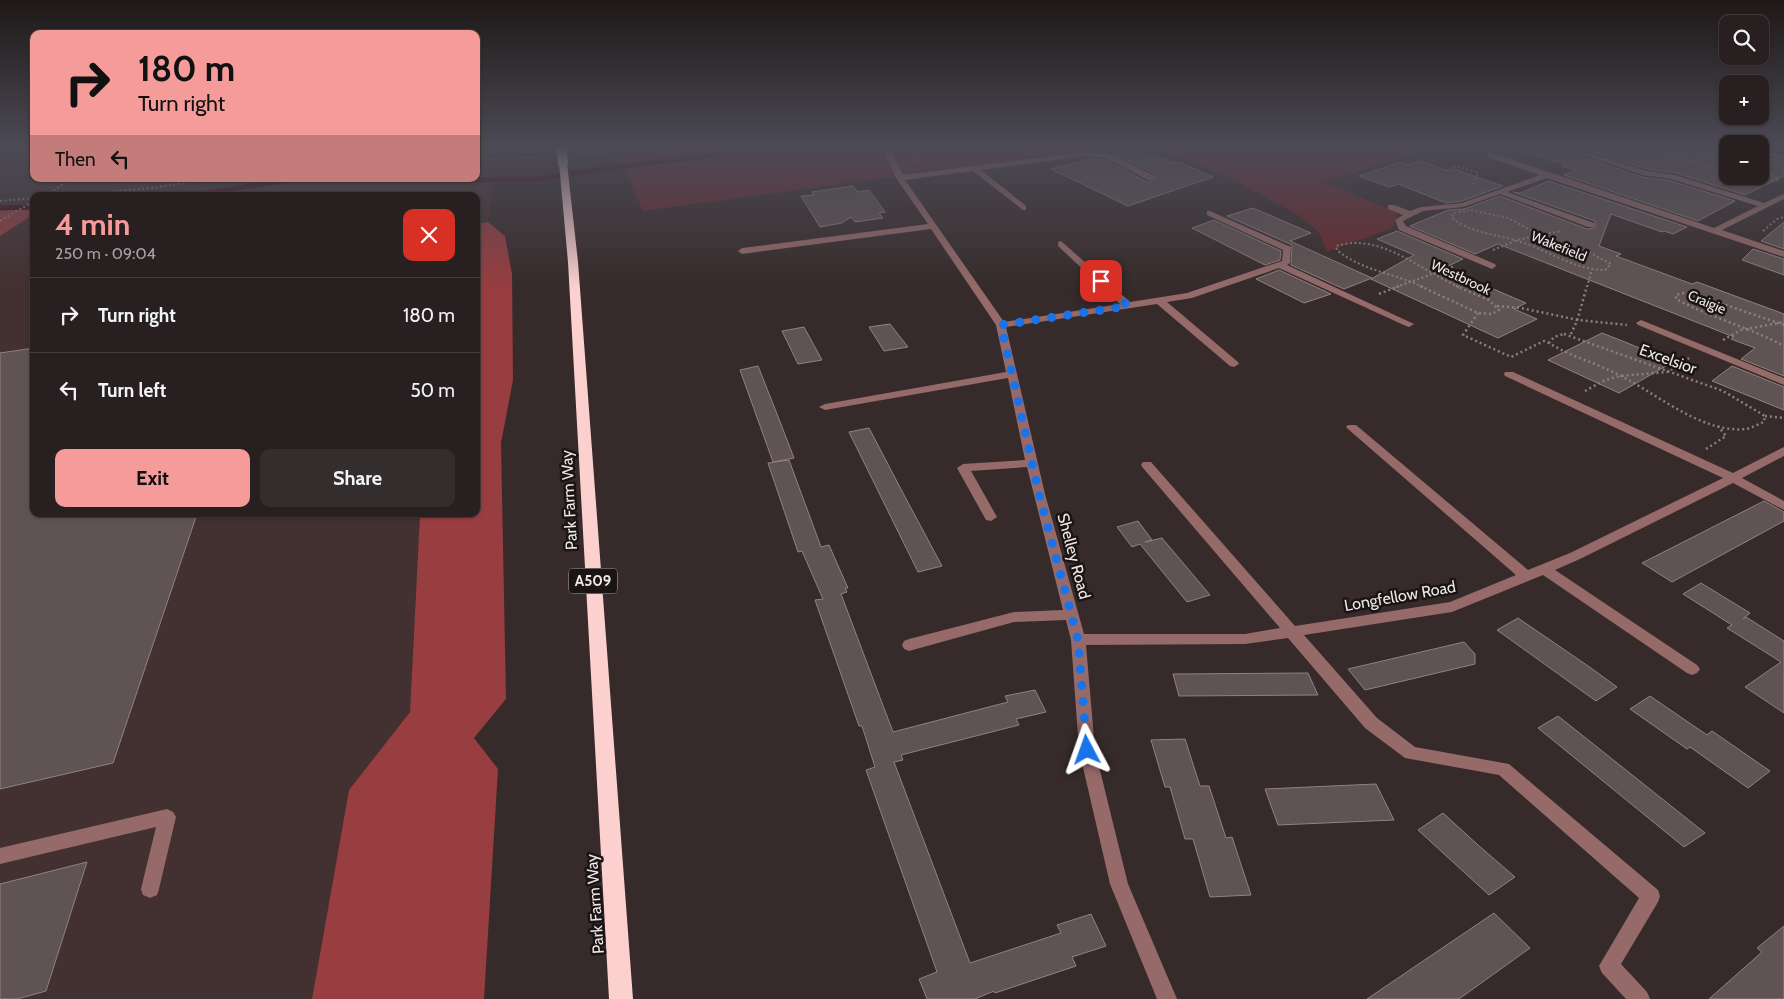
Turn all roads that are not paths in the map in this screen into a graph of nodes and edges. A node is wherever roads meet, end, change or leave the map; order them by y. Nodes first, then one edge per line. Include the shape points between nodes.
1 (566, 195) edge
2 (912, 195) edge
3 (1007, 195) edge
4 (1489, 195) edge
5 (1508, 195) edge
6 (1606, 195) edge
7 (1726, 195) edge
8 (1784, 196) edge
9 (1766, 206) junction
10 (1391, 207) dead end
11 (1023, 208) dead end
12 (1210, 213) dead end
13 (1409, 214) junction
14 (1591, 225) dead end
15 (934, 226) junction
16 (1714, 231) junction
17 (1061, 244) dead end
18 (742, 251) dead end
19 (1784, 254) edge
20 (1279, 265) junction
21 (1492, 266) dead end
22 (1160, 301) junction
23 (1128, 306) junction
24 (1641, 323) road end
25 (1409, 324) dead end
26 (1001, 325) junction
27 (1234, 364) dead end
28 (1012, 374) junction
29 (1510, 374) dead end
30 (1784, 382) edge
31 (825, 407) dead end
32 (1352, 427) dead end
33 (1784, 451) edge
34 (1032, 463) junction
35 (1147, 465) dead end
36 (1733, 478) junction
37 (1784, 506) edge
38 (991, 518) dead end
39 (1544, 570) junction
40 (1527, 577) junction
41 (1072, 615) junction
42 (1292, 632) junction
43 (1078, 640) junction
44 (909, 645) dead end
45 (1692, 669) dead end
46 (0, 856) edge
47 (150, 889) dead end
48 (620, 999) edge
49 (1167, 999) edge
50 (1640, 999) edge

1 - 48 highway, Park Farm Way / A509
2 - 15 street, Shelley Road
3 - 11 street
4 - 13 street via 1462,205
5 - 14 street
6 - 16 street
7 - 9 street
8 - 9 street
9 - 16 street
10 - 13 street
12 - 20 street via 1288,249 1286,263
13 - 21 street via 1400,220 1402,228
15 - 18 street
15 - 26 street, Shelley Road
16 - 19 street
17 - 23 street
20 - 22 street via 1189,296
20 - 25 street
22 - 23 street
22 - 27 street
23 - 26 street
24 - 30 street
26 - 28 street, Shelley Road
28 - 31 street
28 - 34 street, Shelley Road
29 - 36 street
32 - 40 street
33 - 36 street, Longfellow Road
34 - 38 street via 963,468
34 - 41 street, Shelley Road
35 - 42 street
36 - 37 street
36 - 39 street, Longfellow Road
39 - 40 street, Longfellow Road
39 - 45 street
40 - 42 street, Longfellow Road via 1452,607
41 - 43 street, Shelley Road
41 - 44 street via 1014,617
42 - 43 street, Longfellow Road via 1245,639
42 - 50 street via 1371,723 1411,753 1503,769 1651,896 1609,966
43 - 49 street, Shelley Road via 1087,750 1116,874
46 - 47 street via 167,817

